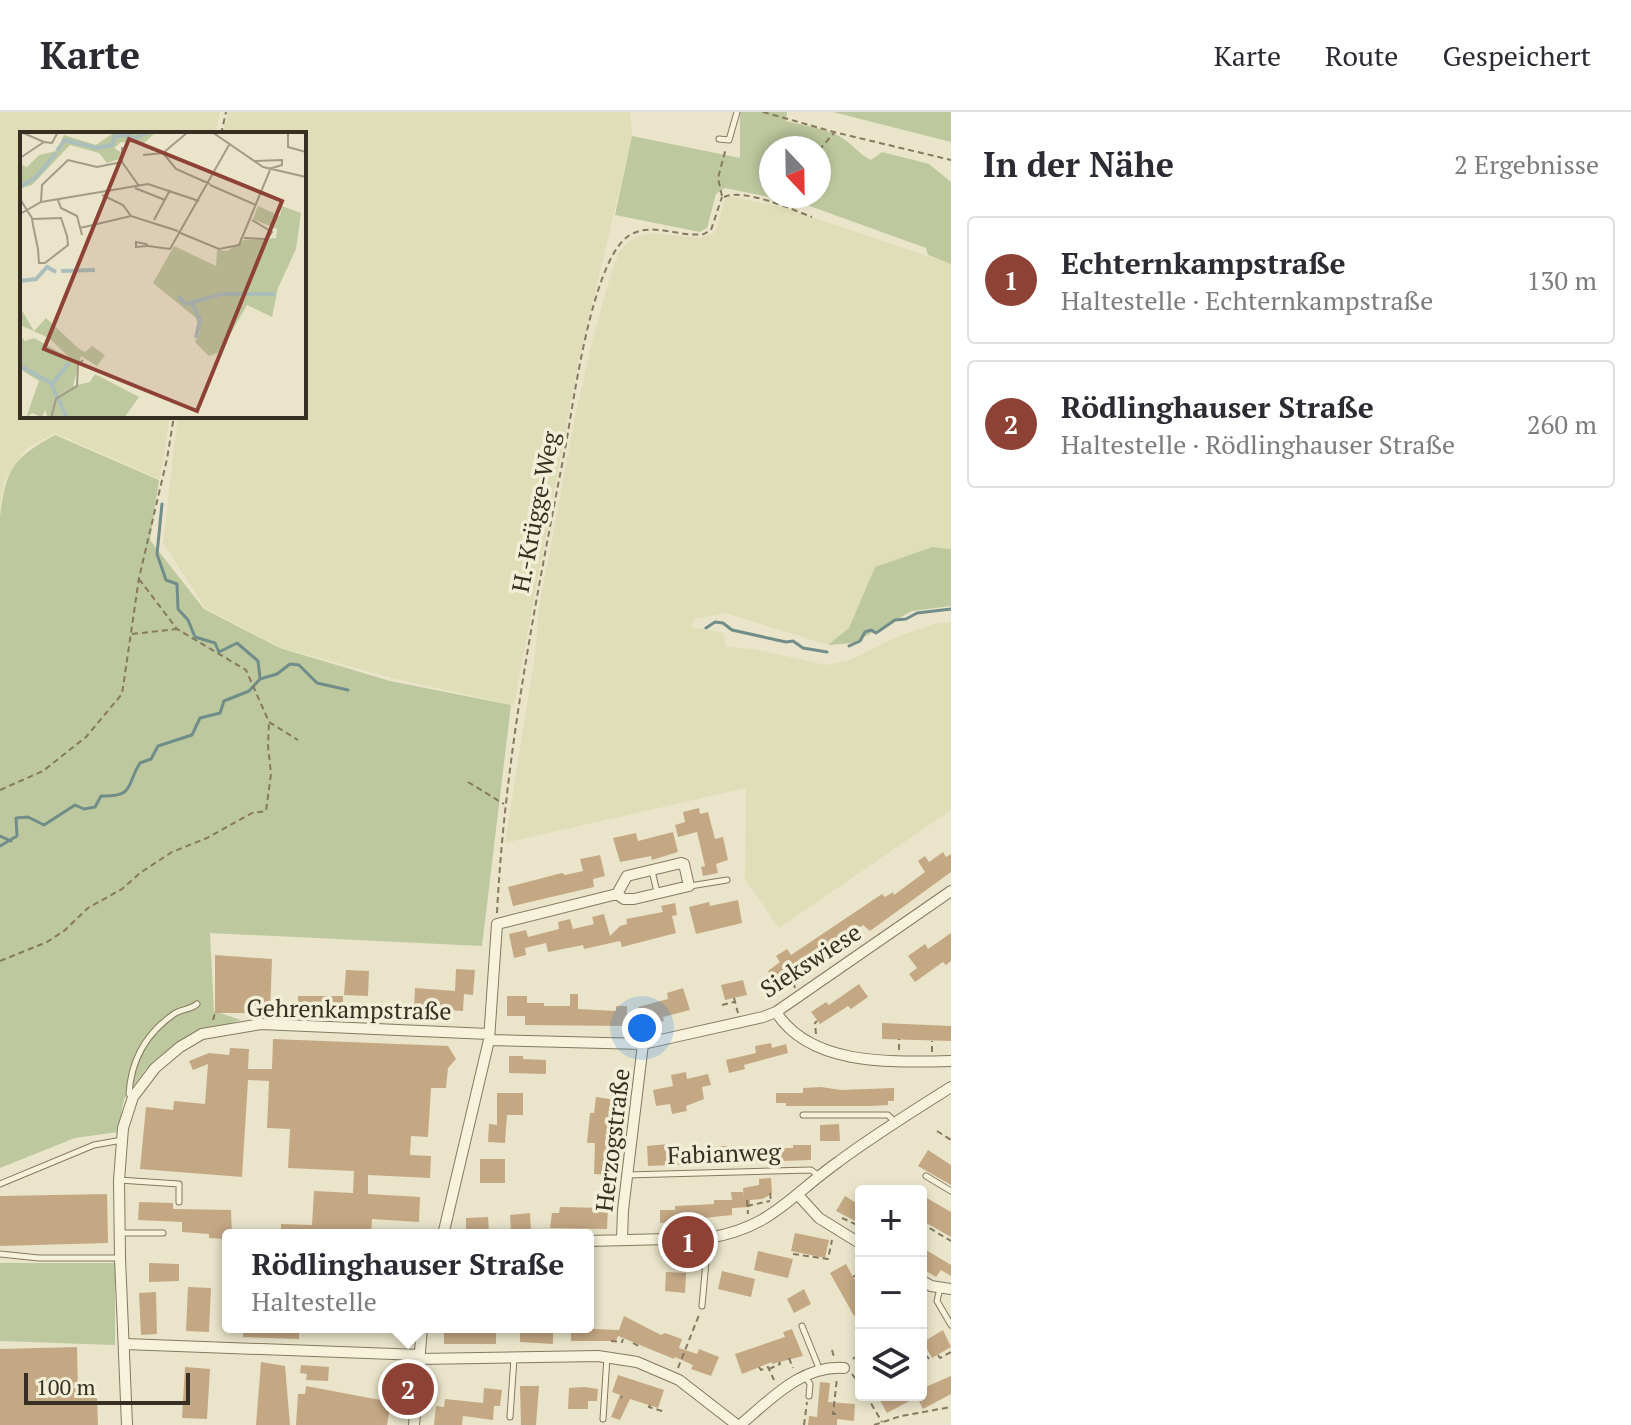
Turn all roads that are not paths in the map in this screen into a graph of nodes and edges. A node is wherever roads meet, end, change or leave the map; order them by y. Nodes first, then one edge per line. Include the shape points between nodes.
1 (737, 112) edge
2 (719, 139) dead end
3 (651, 870) junction
4 (727, 880) dead end
5 (689, 886) junction
6 (951, 891) edge
7 (617, 894) junction
8 (657, 894) junction
9 (197, 1004) dead end
10 (776, 1012) junction
11 (489, 1037) junction
12 (643, 1044) junction
13 (951, 1061) edge
14 (951, 1087) edge
15 (133, 1097) junction
16 (803, 1115) dead end
17 (895, 1123) junction
18 (122, 1140) junction
19 (627, 1175) junction
20 (819, 1175) junction
21 (926, 1176) dead end
22 (119, 1180) junction
23 (0, 1184) edge
24 (951, 1191) edge
25 (798, 1195) junction
26 (179, 1202) dead end
27 (444, 1229) edge
28 (120, 1233) junction
29 (163, 1233) dead end
30 (708, 1238) junction
31 (622, 1240) junction
32 (855, 1240) edge
33 (594, 1241) edge
34 (0, 1254) edge
35 (120, 1258) junction
36 (927, 1282) edge
37 (946, 1289) edge
38 (702, 1306) road end
39 (951, 1325) edge
40 (802, 1326) dead end
41 (421, 1333) edge
42 (125, 1344) junction
43 (419, 1357) junction
44 (514, 1357) junction
45 (607, 1357) junction
46 (841, 1367) road end
47 (819, 1368) junction
48 (802, 1377) junction
49 (809, 1396) road end
50 (602, 1416) dead end
51 (510, 1417) dead end
52 (127, 1425) edge
53 (414, 1425) edge
54 (738, 1425) edge

1 - 2 lane via 729,140
3 - 5 street via 684,864
3 - 7 street via 627,876
3 - 8 lane
4 - 5 lane
5 - 8 street
6 - 10 street, Siekswiese
7 - 8 street via 624,899
7 - 11 street via 497,924
9 - 15 lane via 176,1012 155,1031 134,1061 129,1094
10 - 12 street, Siekswiese
10 - 13 street via 801,1037 830,1052
11 - 12 street, Siekswiese
11 - 15 street, Gehrenkampstraße via 261,1024 229,1027 180,1047
11 - 27 street
12 - 19 street, Herzogstraße
14 - 17 street
15 - 18 street, Gehrenkampstraße
16 - 17 lane via 888,1115
17 - 20 street
18 - 22 street, Gehrenkampstraße
18 - 23 lane via 94,1145
19 - 20 lane, Fabianweg via 811,1170
19 - 31 street, Herzogstraße
20 - 25 street
21 - 24 lane
22 - 26 lane via 179,1184
22 - 28 street, Gehrenkampstraße
25 - 30 street via 754,1225
25 - 32 street via 819,1218
28 - 29 lane
28 - 35 street, Gehrenkampstraße
30 - 31 street
30 - 38 lane
31 - 33 street
34 - 35 lane
35 - 42 street, Gehrenkampstraße
36 - 37 street
37 - 39 lane via 937,1301
40 - 47 lane
41 - 43 street
42 - 43 street
42 - 52 street, Gehrenkampstraße
43 - 44 street
43 - 53 street
44 - 45 street
44 - 51 lane
45 - 50 lane
45 - 54 street via 642,1363 674,1378
46 - 47 street
47 - 48 street
48 - 49 lane via 810,1384
48 - 54 street

